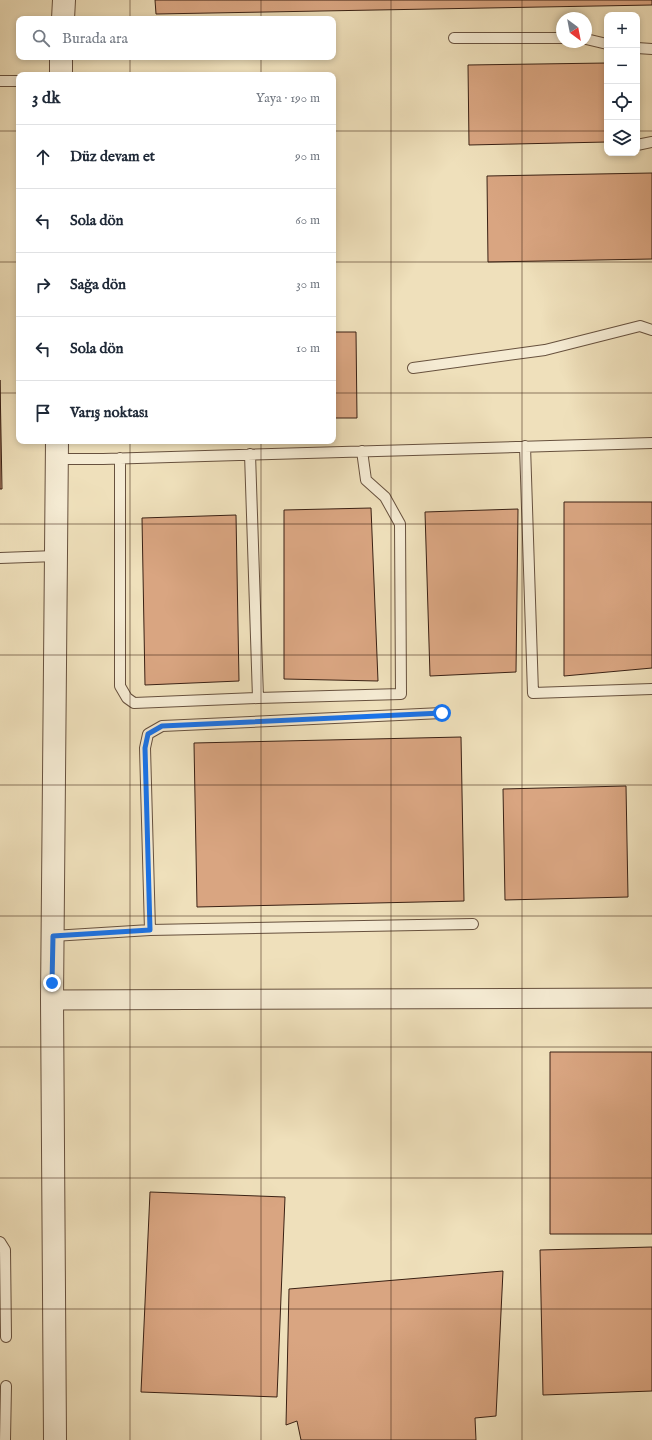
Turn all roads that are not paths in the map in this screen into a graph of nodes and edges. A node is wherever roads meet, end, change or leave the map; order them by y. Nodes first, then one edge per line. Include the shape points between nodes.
1 (64, 0) edge
2 (63, 16) edge
3 (454, 38) dead end
4 (556, 38) edge
5 (592, 40) edge
6 (604, 43) edge
7 (640, 48) edge
8 (652, 49) edge
9 (62, 60) edge
10 (60, 72) edge
11 (0, 81) edge
12 (16, 81) edge
13 (652, 142) edge
14 (640, 144) edge
15 (652, 330) edge
16 (414, 368) dead end
17 (652, 443) edge
18 (525, 446) junction
19 (57, 450) edge
20 (362, 451) junction
21 (250, 454) junction
22 (120, 458) junction
23 (56, 556) junction
24 (0, 558) edge
25 (652, 689) edge
26 (258, 698) junction
27 (442, 713) dead end
28 (473, 924) dead end
29 (150, 930) junction
30 (53, 936) junction
31 (652, 998) edge
32 (52, 1000) junction
33 (0, 1242) edge
34 (6, 1337) dead end
35 (6, 1386) dead end
36 (5, 1440) edge
37 (55, 1440) edge

1 - 2 street
3 - 4 lane
5 - 6 lane
7 - 8 lane
9 - 10 street
11 - 12 lane
13 - 14 lane
15 - 16 lane via 640,326 546,350
17 - 18 lane
18 - 20 lane
18 - 25 lane via 533,693
19 - 22 lane
19 - 23 street
20 - 21 lane
20 - 26 lane via 366,480 385,497 400,524 401,694
21 - 22 lane
21 - 26 lane
22 - 26 lane via 120,686 127,698 134,703
23 - 24 lane
23 - 30 street
27 - 29 lane via 162,726 148,734 145,748
28 - 29 lane
29 - 30 lane
30 - 32 street
31 - 32 street
32 - 37 street
33 - 34 lane via 5,1250
35 - 36 lane

